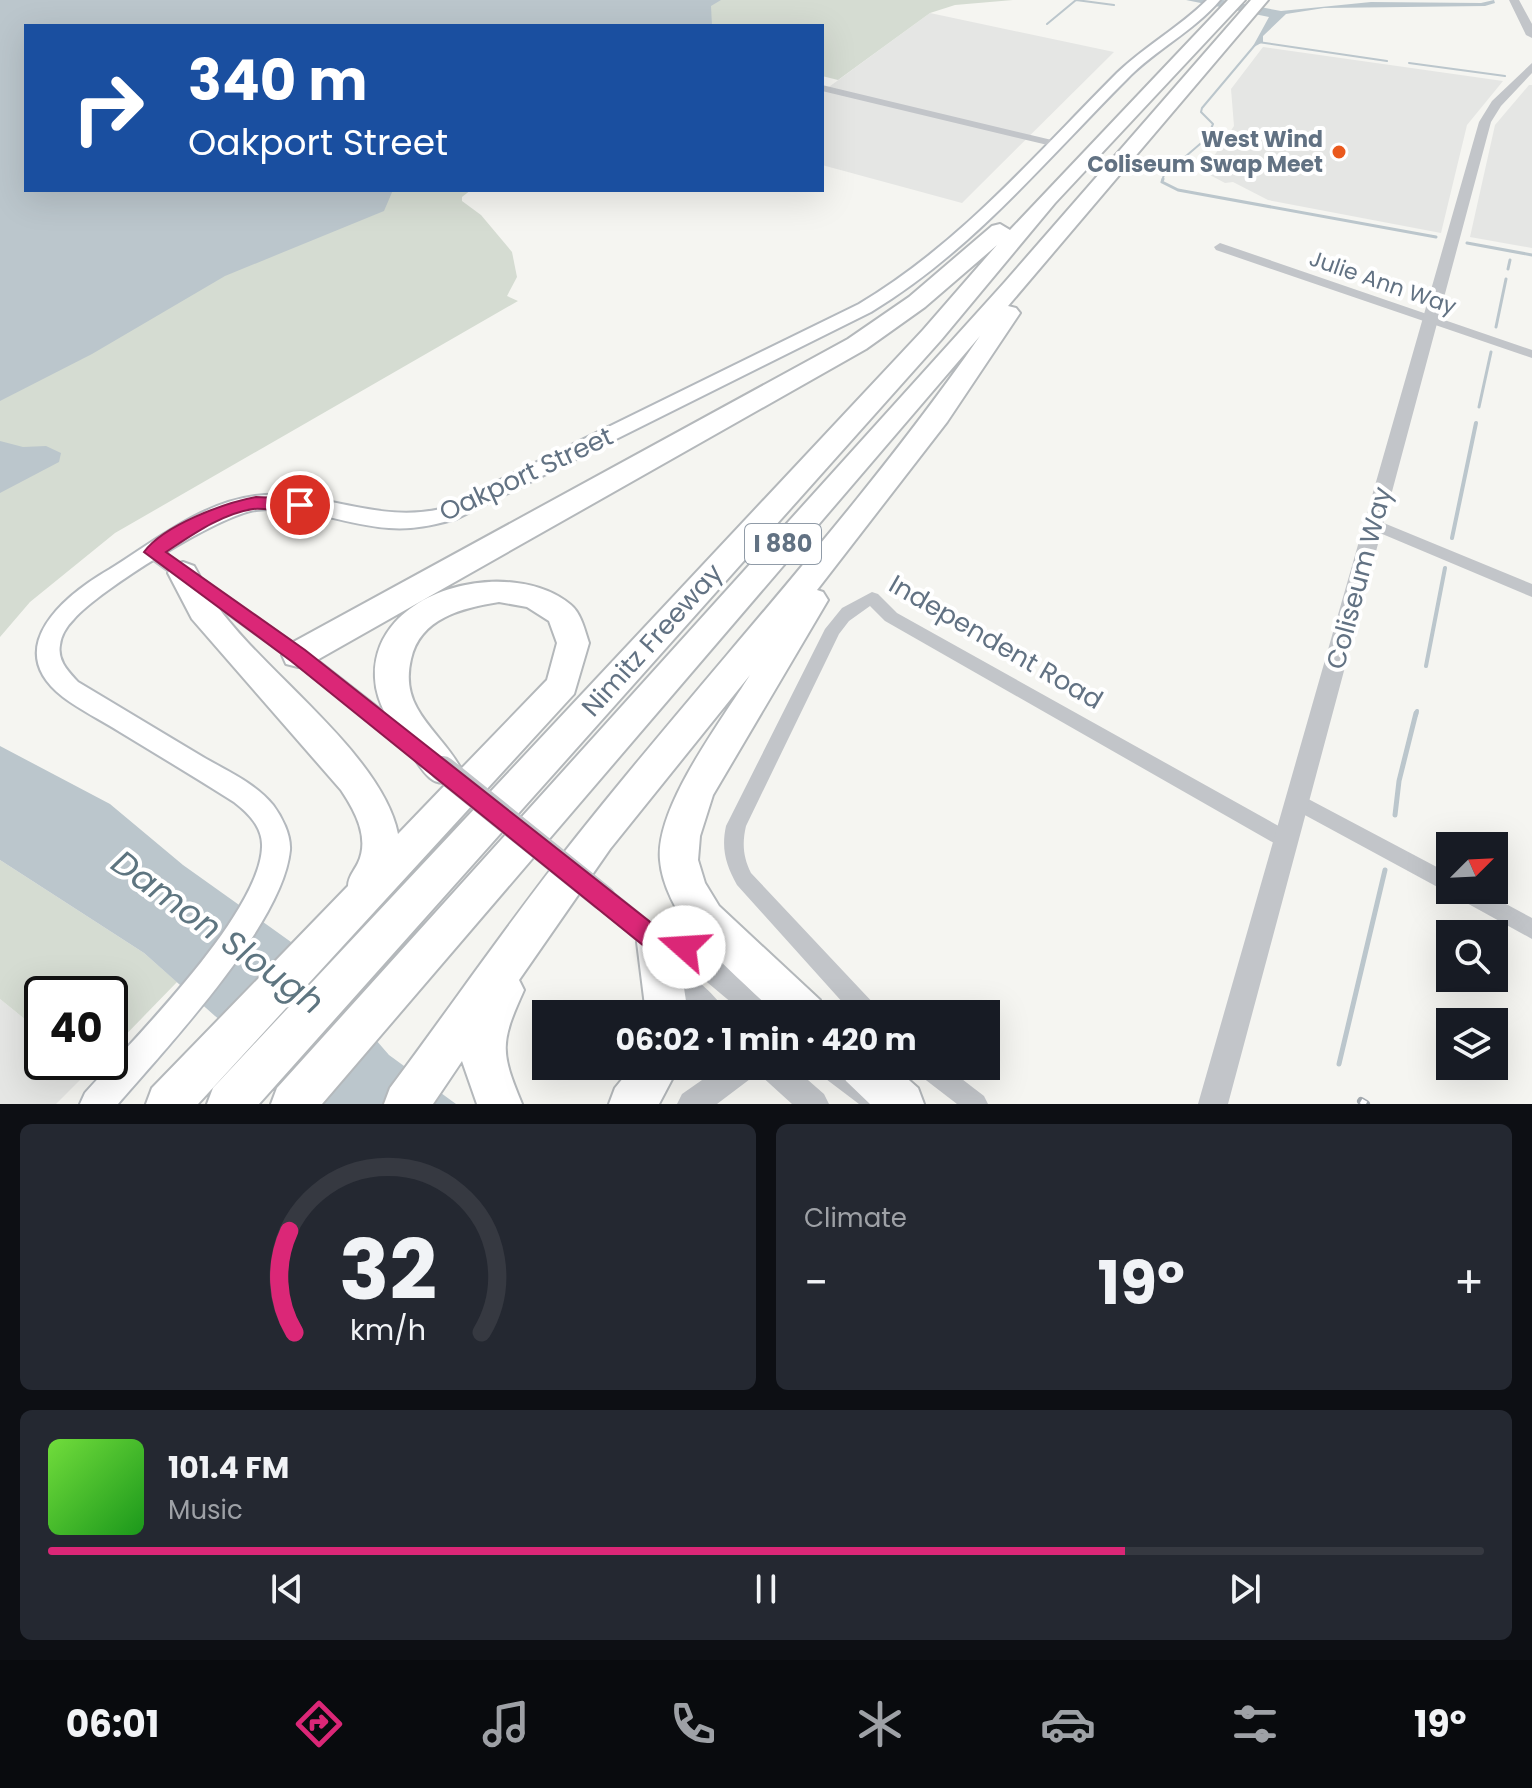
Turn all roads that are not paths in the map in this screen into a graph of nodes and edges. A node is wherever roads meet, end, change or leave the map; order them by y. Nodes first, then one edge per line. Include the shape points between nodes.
1 (1514, 0) edge
2 (1236, 5) edge
3 (1532, 35) edge
4 (1532, 66) edge
5 (824, 88) edge
6 (1056, 144) junction
7 (1048, 199) junction
8 (1220, 247) dead end
9 (1012, 288) junction
10 (1430, 319) junction
11 (1532, 354) edge
12 (1374, 524) junction
13 (846, 534) junction
14 (153, 552) junction
15 (183, 573) junction
16 (1532, 591) edge
17 (298, 655) junction
18 (443, 769) junction
19 (1297, 801) junction
20 (1286, 840) junction
21 (1436, 876) edge
22 (1486, 904) edge
23 (535, 922) junction
24 (1532, 929) edge
25 (657, 942) junction
26 (344, 947) junction
27 (665, 1000) edge
28 (697, 1000) edge
29 (749, 1000) edge
30 (790, 1000) edge
31 (855, 1000) edge
32 (649, 1080) edge
33 (727, 1080) edge
34 (786, 1080) edge
35 (851, 1080) edge
36 (876, 1080) edge
37 (944, 1080) edge
38 (236, 1097) edge
39 (96, 1104) edge
40 (168, 1104) edge
41 (293, 1104) edge
42 (406, 1104) edge
43 (500, 1104) edge
44 (631, 1104) edge
45 (692, 1104) edge
46 (814, 1104) edge
47 (883, 1104) edge
48 (902, 1104) edge
49 (976, 1104) edge
50 (1213, 1104) edge

1 - 3 street
2 - 6 main road, Oakport Street via 1138,60
2 - 7 highway, Nimitz Freeway / I 880
2 - 9 highway, Nimitz Freeway / I 880
4 - 10 street, Coliseum Way via 1485,122
5 - 6 street
6 - 14 main road, Oakport Street via 961,239 901,287 467,507 402,522 256,503 216,515
7 - 17 highway via 1017,217 917,302 857,344
7 - 26 highway, Nimitz Freeway / I 880 via 932,335
8 - 10 street, Julie Ann Way
9 - 13 highway via 1008,312 938,416
9 - 41 highway, Nimitz Freeway / I 880
10 - 11 street, Julie Ann Way
10 - 12 street, Coliseum Way
12 - 16 street
12 - 19 street, Coliseum Way
13 - 23 highway via 597,838
13 - 30 highway via 826,578 696,792 681,836 679,860 687,889 705,918
14 - 15 street
14 - 39 main road, Oakport Street via 73,604 56,622 45,659 52,675 69,689 263,810 276,850 261,895 218,960
15 - 17 street
15 - 26 highway via 203,611 372,805 381,827 382,850
17 - 18 street
18 - 25 street, bridge
18 - 26 highway via 402,714 391,676 401,636 433,607 461,596 490,590 524,593 547,602 565,617 575,636 574,661 562,685
19 - 20 street, Coliseum Way
19 - 21 street
20 - 31 street, Independent Road via 891,617 872,598 838,620 736,826 731,846 744,879
20 - 50 street, Coliseum Way
22 - 24 street
23 - 42 highway
23 - 43 highway via 488,1021 481,1050 486,1078
25 - 27 highway
25 - 28 street via 680,984
25 - 29 street via 684,947
26 - 38 highway, Nimitz Freeway / I 880
26 - 40 highway via 214,1056
32 - 44 highway
33 - 45 street
34 - 46 street
35 - 47 street
36 - 48 highway
37 - 49 street

